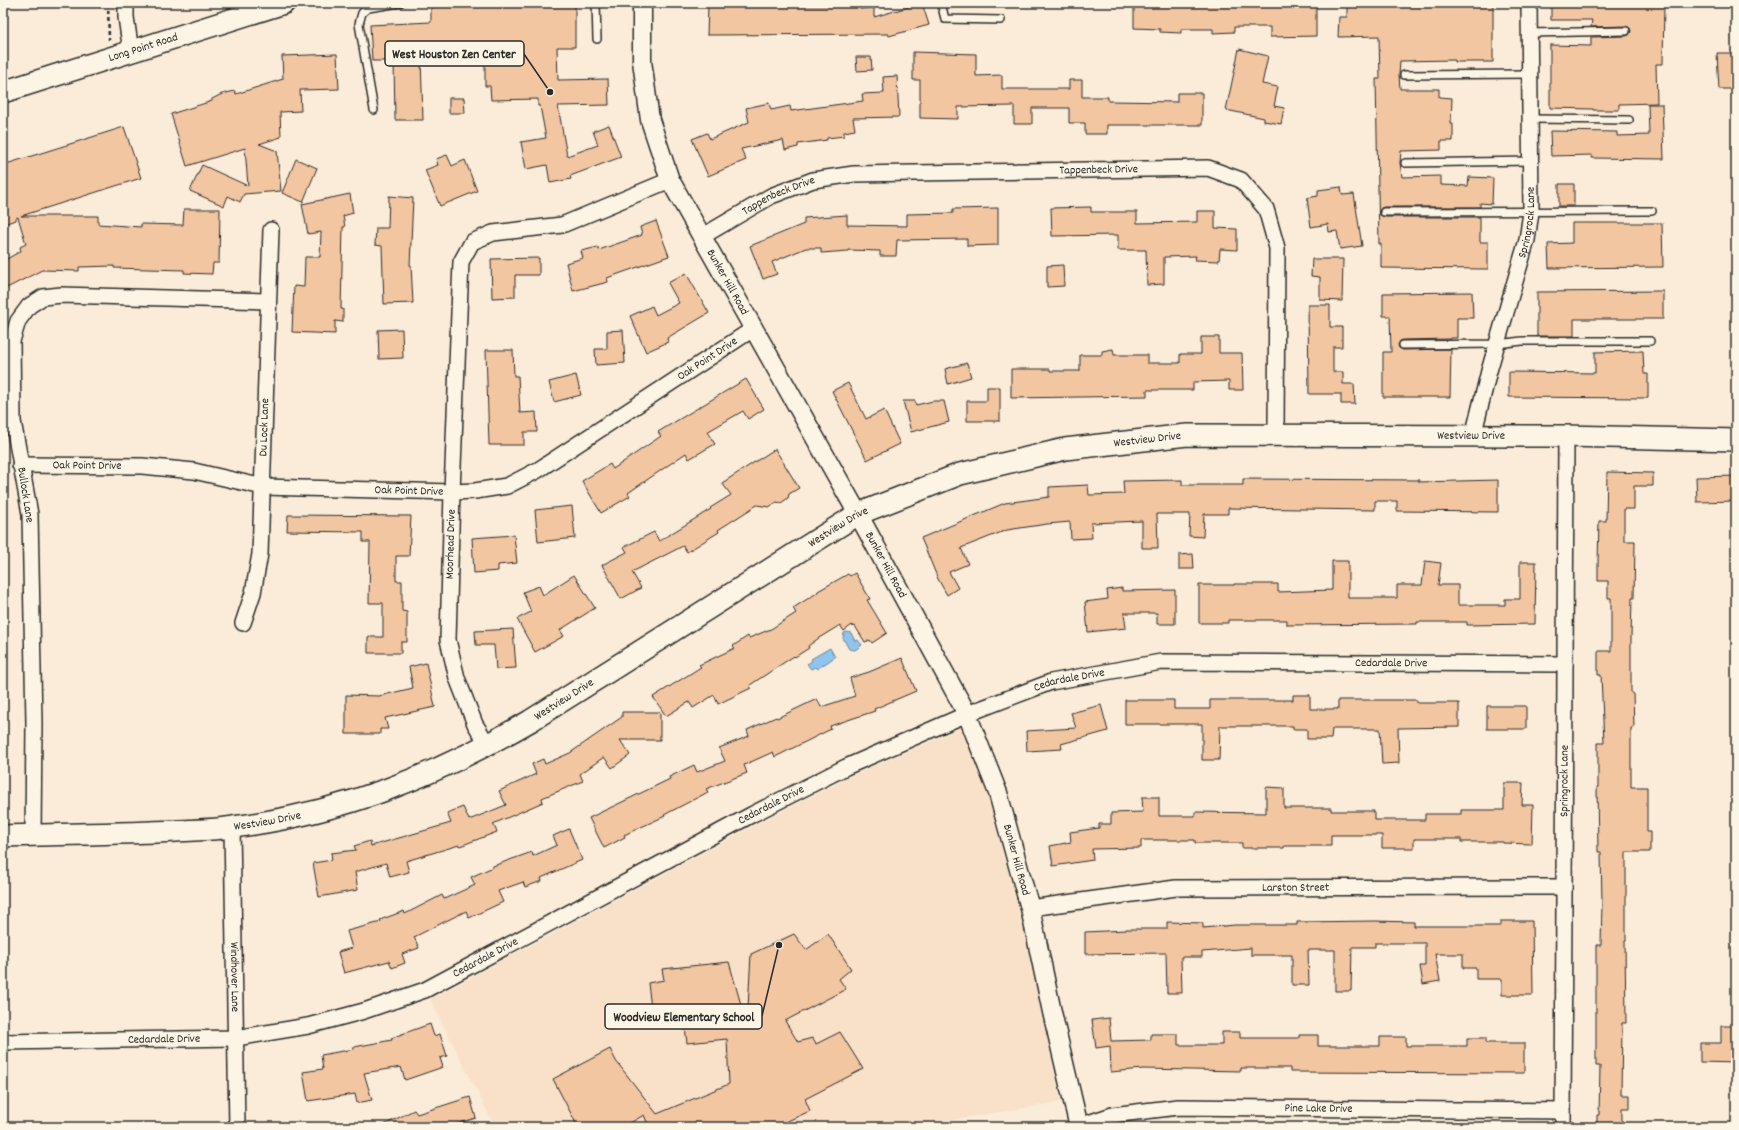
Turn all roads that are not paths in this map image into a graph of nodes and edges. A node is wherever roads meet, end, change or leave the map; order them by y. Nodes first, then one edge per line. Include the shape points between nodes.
1 (126, 3) edge
2 (284, 3) edge
3 (400, 3) edge
4 (596, 3) edge
5 (642, 3) edge
6 (941, 3) edge
7 (1529, 3) edge
8 (367, 5) edge
9 (1001, 20) dead end
10 (1626, 31) dead end
11 (1529, 33) junction
12 (597, 39) dead end
13 (122, 55) junction
14 (1404, 74) dead end
15 (1530, 74) junction
16 (3, 92) edge
17 (374, 110) dead end
18 (1530, 119) junction
19 (1628, 120) dead end
20 (1531, 161) junction
21 (1405, 163) dead end
22 (670, 180) junction
23 (1652, 211) dead end
24 (1384, 212) dead end
25 (1531, 212) junction
26 (271, 230) dead end
27 (703, 236) junction
28 (268, 301) junction
29 (753, 329) junction
30 (1650, 341) dead end
31 (1497, 344) junction
32 (1403, 345) dead end
33 (1276, 434) junction
34 (1473, 436) junction
35 (1566, 436) junction
36 (1736, 440) edge
37 (20, 465) junction
38 (263, 487) junction
39 (452, 492) junction
40 (858, 514) junction
41 (243, 623) dead end
42 (1565, 664) junction
43 (967, 714) junction
44 (488, 745) junction
45 (232, 828) junction
46 (33, 835) junction
47 (3, 836) edge
48 (1564, 887) junction
49 (1030, 908) junction
50 (236, 1038) junction
51 (3, 1042) edge
52 (1563, 1111) junction
53 (237, 1127) edge
54 (1078, 1127) edge
55 (1563, 1127) edge

1 - 13 street
2 - 13 main road, Long Point Road
3 - 8 lane
4 - 12 lane
5 - 22 street, Bunker Hill Road via 642,61 649,113
6 - 9 lane via 945,19
7 - 11 street, Springrock Lane
8 - 17 lane via 359,24
10 - 11 lane
11 - 15 street, Springrock Lane
13 - 16 main road, Long Point Road
14 - 15 lane
15 - 18 street, Springrock Lane
18 - 19 lane
18 - 20 street, Springrock Lane
20 - 21 lane
20 - 25 street, Springrock Lane
22 - 27 street, Bunker Hill Road
22 - 39 street, Moorhead Drive via 562,225 493,233 472,242 461,262
23 - 25 lane
24 - 25 lane
25 - 31 street, Springrock Lane via 1527,240
26 - 28 street, Du Lock Lane
27 - 29 street, Bunker Hill Road
27 - 33 street, Tappenbeck Drive via 771,196 813,180 854,174 1208,168 1241,180 1266,209 1277,248
28 - 37 street, Bullock Lane via 61,295 43,297 29,306 18,322 12,341 13,422
28 - 38 street, Du Lock Lane
29 - 39 street, Oak Point Drive via 538,470 507,486
29 - 40 street, Bunker Hill Road
30 - 31 lane via 1522,341
31 - 32 lane
31 - 34 street, Springrock Lane
33 - 34 main road, Westview Drive
33 - 40 main road, Westview Drive via 1187,435 1065,449 960,474
34 - 35 main road, Westview Drive
35 - 36 main road, Westview Drive
35 - 42 street, Springrock Lane
37 - 38 street, Oak Point Drive via 142,466 194,471
37 - 46 street, Bullock Lane via 30,514
38 - 39 street, Oak Point Drive
38 - 41 street, Du Lock Lane via 257,576
39 - 44 street, Moorhead Drive via 448,640 457,678 475,724
40 - 43 street, Bunker Hill Road
40 - 44 main road, Westview Drive
42 - 43 street, Cedardale Drive via 1161,662 1051,682
42 - 48 street, Springrock Lane
43 - 49 street, Bunker Hill Road via 998,793
43 - 50 street, Cedardale Drive via 833,774 426,990 308,1026
44 - 45 main road, Westview Drive via 416,780 342,806
45 - 46 main road, Westview Drive
45 - 50 street, Windhover Lane
46 - 47 main road, Westview Drive
48 - 49 street, Larston Street via 1176,888
48 - 52 street, Springrock Lane
49 - 54 street, Bunker Hill Road
50 - 51 street, Cedardale Drive
50 - 53 street, Windhover Lane
52 - 54 street, Pine Lake Drive via 1178,1107 1112,1115
52 - 55 street, Springrock Lane

